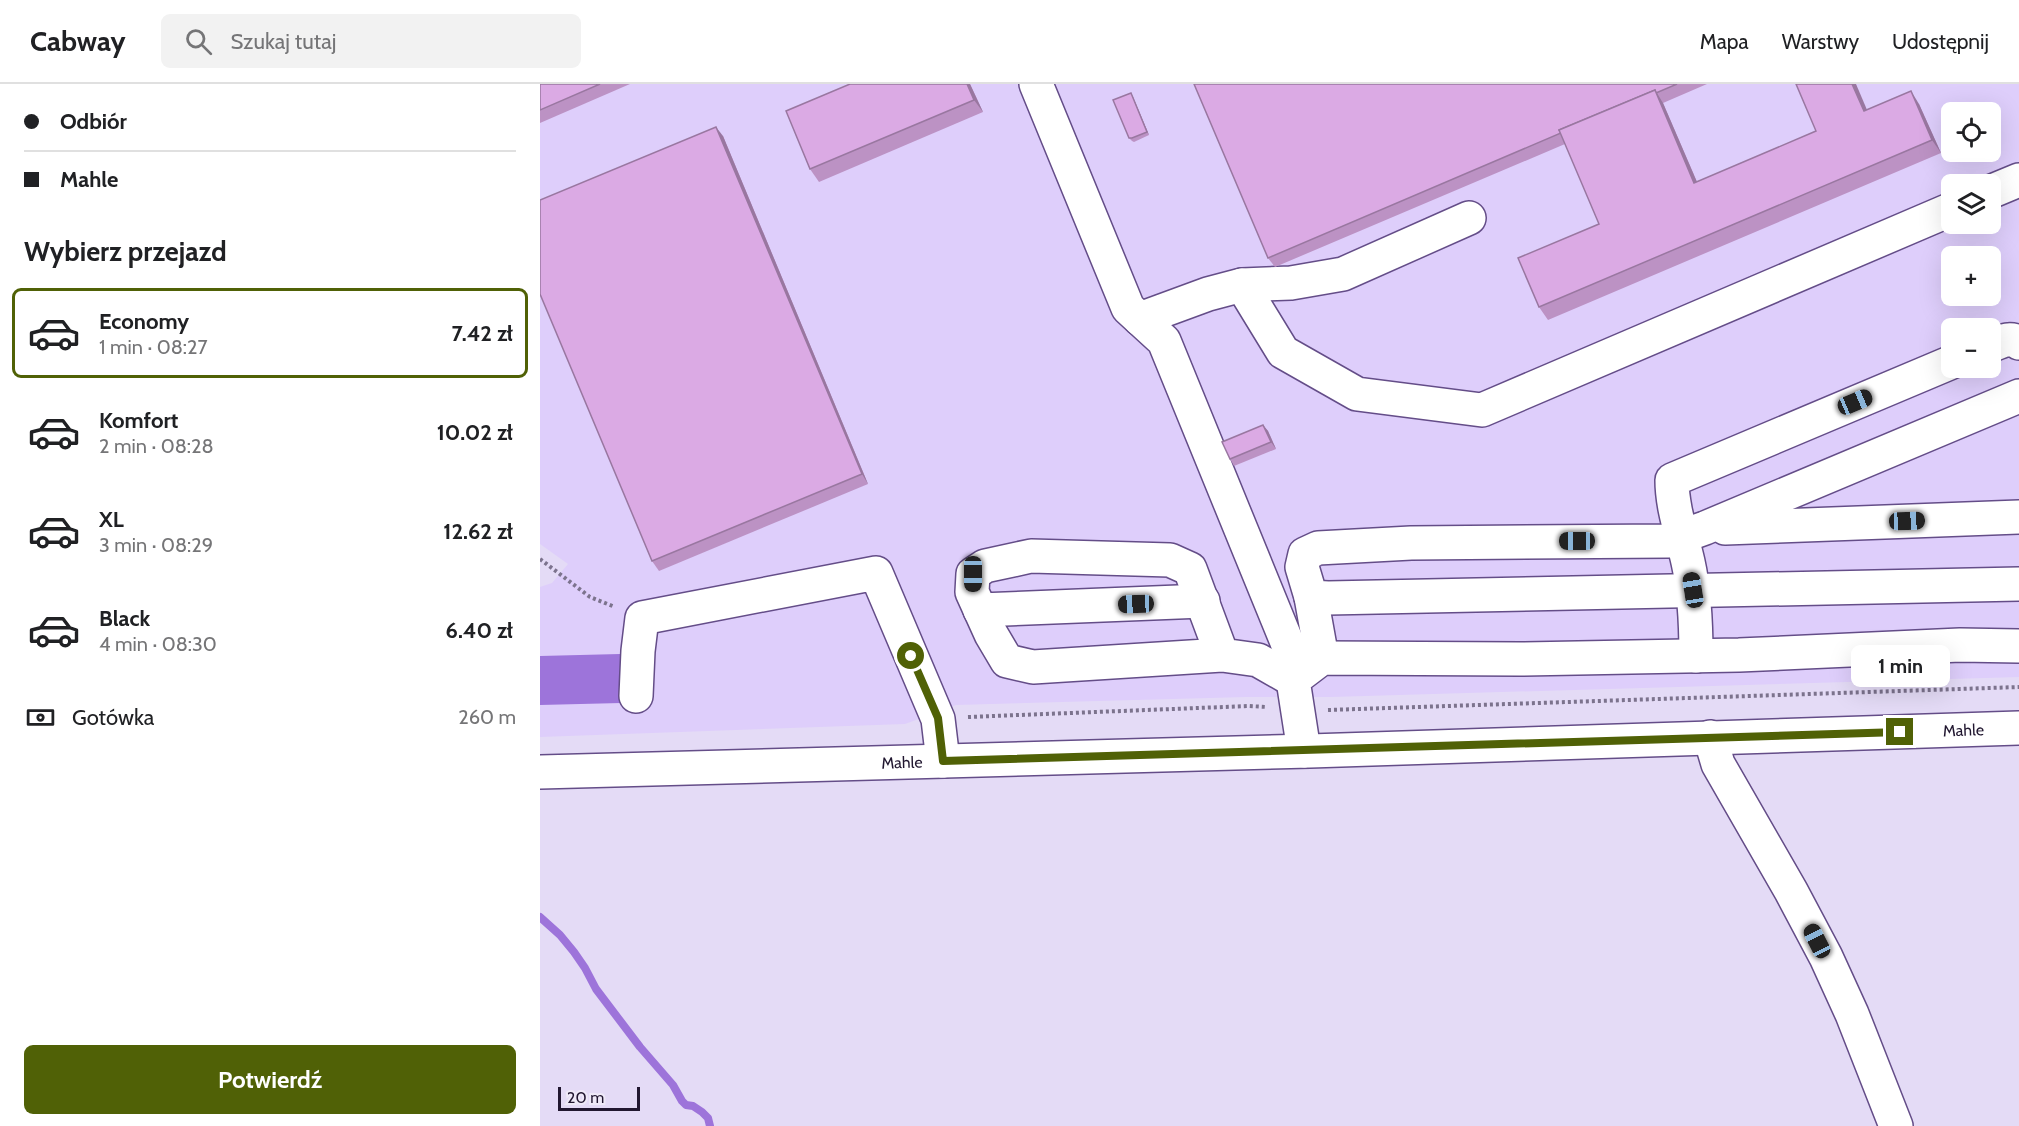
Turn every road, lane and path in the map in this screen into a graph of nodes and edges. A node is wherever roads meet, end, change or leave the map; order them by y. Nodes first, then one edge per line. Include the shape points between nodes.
1 (1036, 84) edge
2 (2019, 180) edge
3 (2001, 187) edge
4 (1941, 213) edge
5 (1469, 218) dead end
6 (1242, 285) junction
7 (1140, 319) junction
8 (2001, 342) edge
9 (2019, 343) edge
10 (1941, 367) edge
11 (2019, 396) edge
12 (2019, 517) edge
13 (1693, 532) junction
14 (540, 559) edge
15 (2019, 584) edge
16 (1693, 590) junction
17 (1311, 597) junction
18 (1203, 602) junction
19 (980, 610) junction
20 (642, 618) junction
21 (2019, 646) edge
22 (1222, 655) junction
23 (1696, 656) junction
24 (1322, 658) junction
25 (1293, 680) junction
26 (636, 696) dead end
27 (2019, 728) edge
28 (1710, 737) junction
29 (1304, 751) junction
30 (943, 761) junction
31 (540, 772) edge
32 (1896, 1126) edge

1 - 7 street via 1128,308
2 - 3 street
4 - 6 street via 1482,410 1357,394 1283,352
5 - 6 street via 1343,274 1291,283
6 - 7 street
7 - 25 street via 1164,341 1291,652
8 - 9 street
10 - 13 street via 1672,480 1672,497
11 - 13 street
12 - 13 street
13 - 16 street
13 - 17 street via 1670,541 1318,548 1305,554 1302,567
14 - 20 path via 590,597
15 - 16 street
16 - 17 street
16 - 23 street
17 - 24 street
18 - 19 street
18 - 19 street via 1190,569 1170,560 1031,556 985,566 973,574 972,592
18 - 22 street
19 - 22 street via 1007,661 1033,667
20 - 26 street
20 - 30 street via 876,573 938,718
21 - 23 street
22 - 25 street via 1258,660
23 - 24 street
24 - 25 street
25 - 29 street
27 - 28 street, Mahle
28 - 29 street, Mahle
28 - 32 street via 1718,764 1826,957
29 - 30 street, Mahle
30 - 31 street, Mahle

